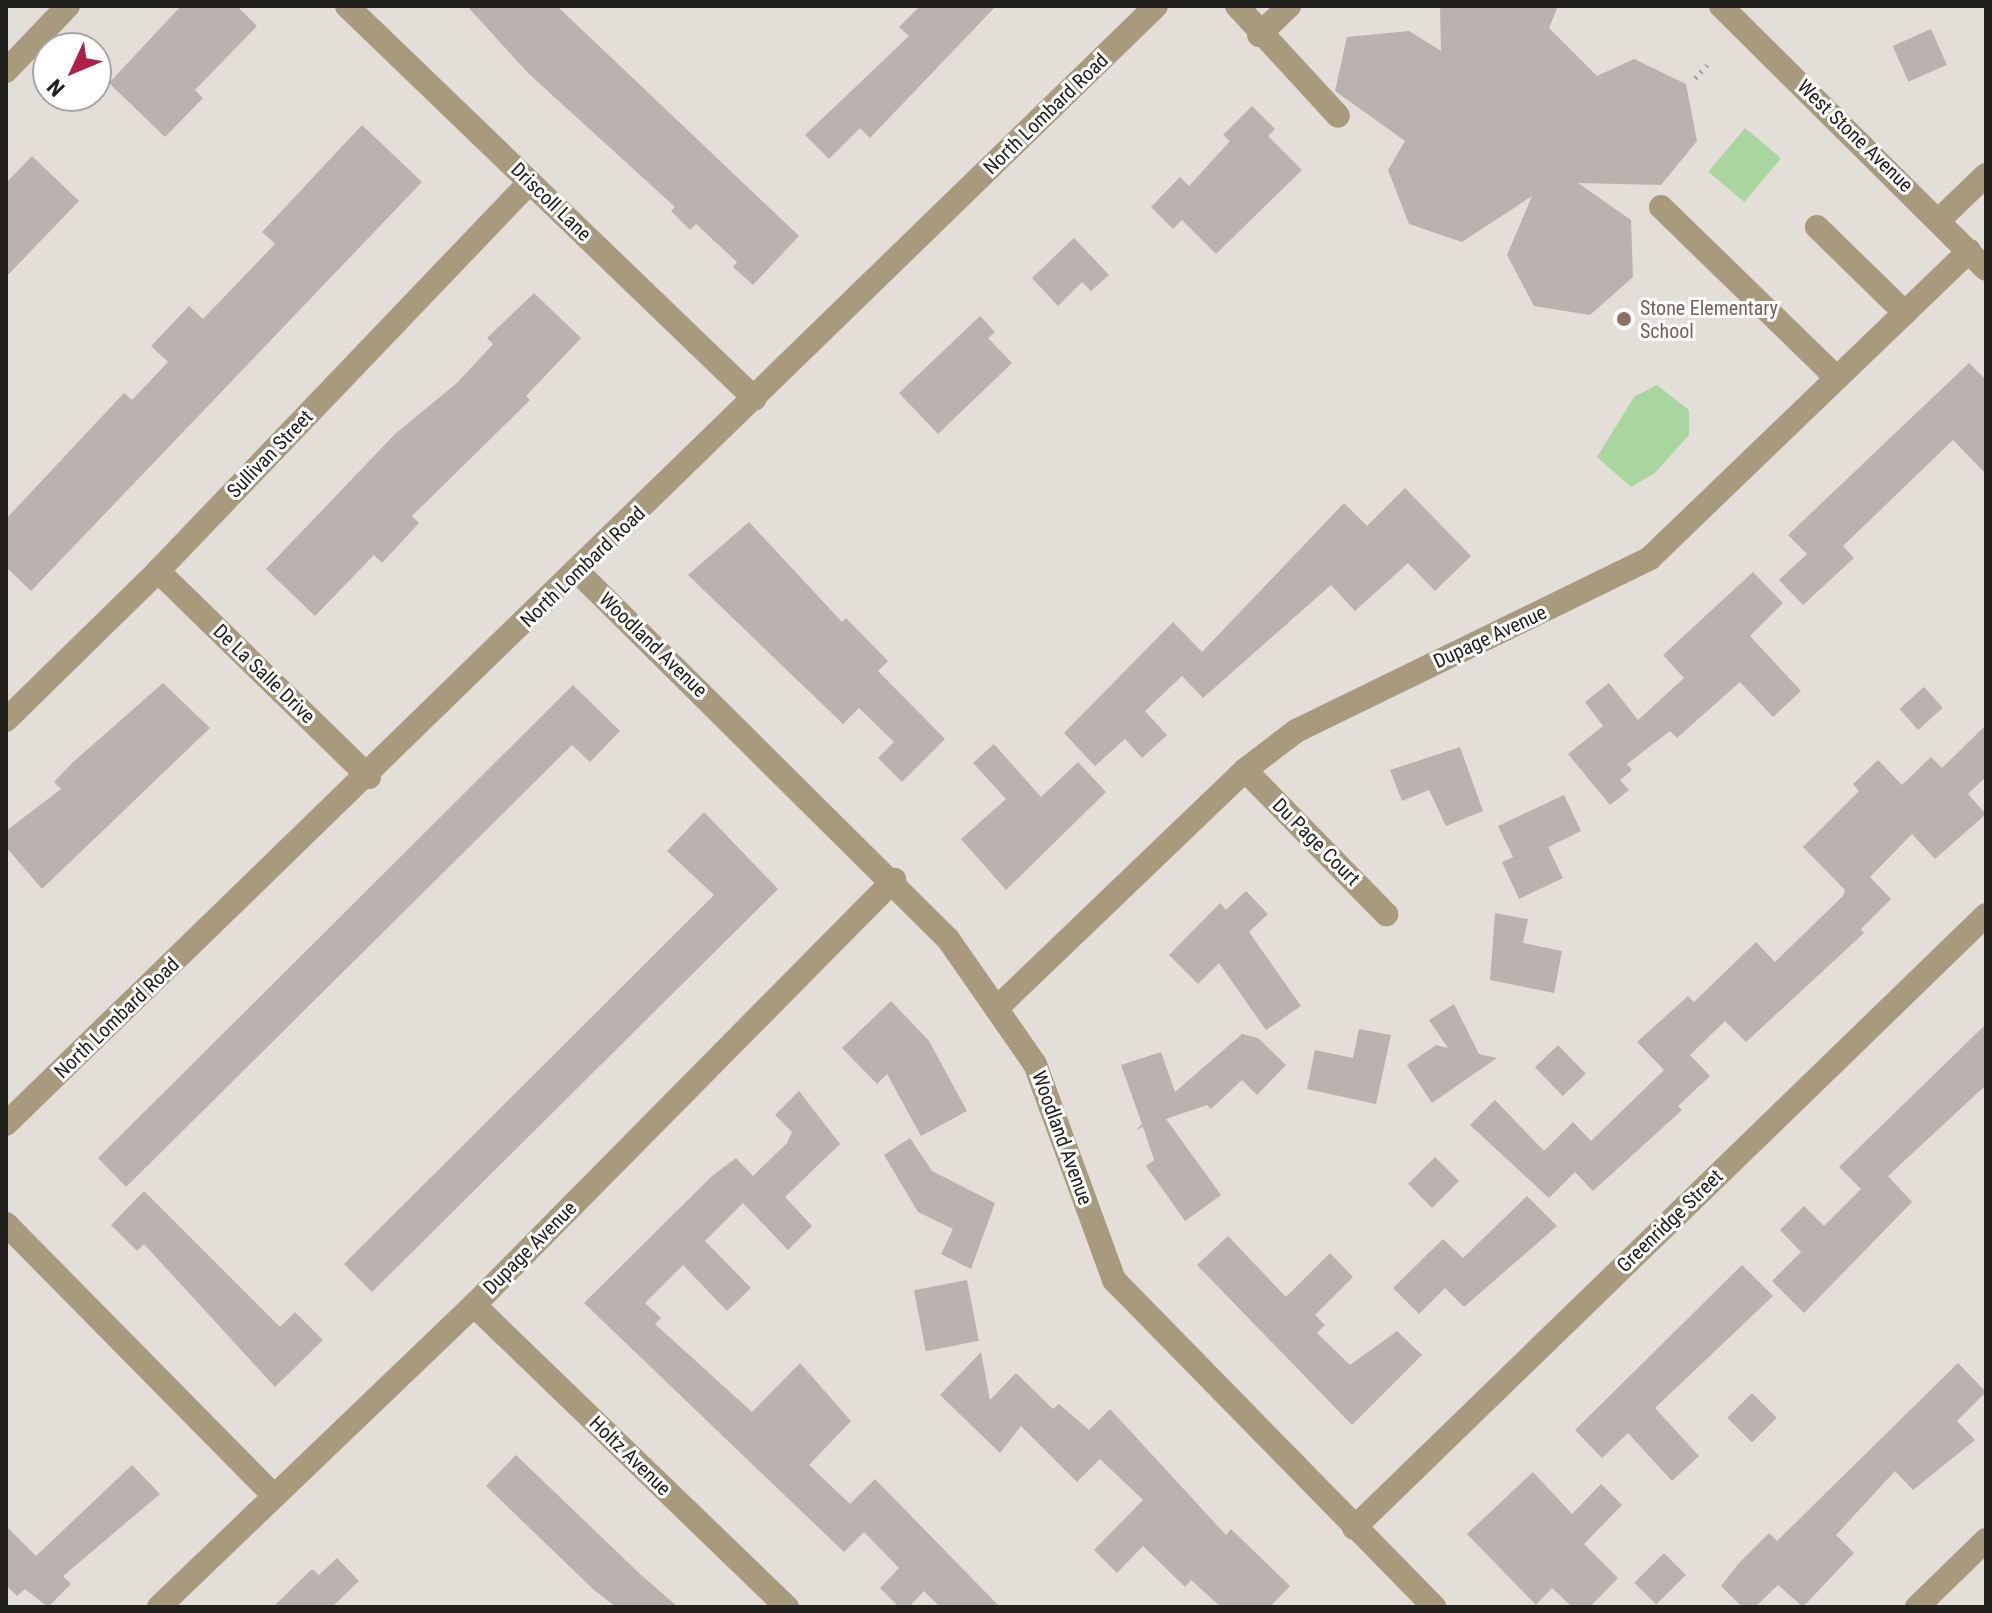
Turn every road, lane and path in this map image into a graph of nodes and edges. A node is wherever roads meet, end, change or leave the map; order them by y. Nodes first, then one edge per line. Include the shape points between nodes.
1 (68, 6) edge
2 (347, 6) edge
3 (1156, 6) edge
4 (1237, 6) edge
5 (1289, 6) edge
6 (1721, 6) edge
7 (1259, 35) junction
8 (1709, 63) dead end
9 (6, 71) edge
10 (1695, 78) dead end
11 (1338, 116) dead end
12 (1986, 175) edge
13 (530, 182) junction
14 (1661, 207) dead end
15 (1939, 220) junction
16 (1817, 227) dead end
17 (1977, 260) edge
18 (1905, 313) junction
19 (1837, 378) junction
20 (755, 399) junction
21 (158, 571) junction
22 (578, 572) junction
23 (6, 720) edge
24 (1245, 770) junction
25 (369, 777) junction
26 (894, 880) junction
27 (1386, 914) dead end
28 (1986, 915) edge
29 (999, 1006) junction
30 (6, 1124) edge
31 (6, 1224) edge
32 (474, 1305) junction
33 (273, 1495) junction
34 (1354, 1528) junction
35 (1986, 1540) edge
36 (159, 1607) edge
37 (787, 1607) edge
38 (1434, 1607) edge
39 (1917, 1607) edge

1 - 9 street
2 - 13 street, Driscoll Lane
3 - 20 street, North Lombard Road
4 - 7 street
5 - 7 street
6 - 15 street, West Stone Avenue
7 - 11 street
8 - 10 path
12 - 15 street
13 - 20 street, Driscoll Lane
13 - 21 street, Sullivan Street
14 - 19 street
15 - 17 street, West Stone Avenue
16 - 18 street
17 - 18 street, Dupage Avenue
18 - 19 street, Dupage Avenue
19 - 24 street, Dupage Avenue via 1650,558 1623,576 1314,719
20 - 22 street, North Lombard Road
21 - 23 street, Sullivan Street
21 - 25 street, De La Salle Drive
22 - 25 street, North Lombard Road
22 - 26 street, Woodland Avenue
24 - 27 street, Du Page Court
24 - 29 street, Dupage Avenue
25 - 30 street, North Lombard Road
26 - 29 street, Woodland Avenue
26 - 32 street, Dupage Avenue
28 - 34 street, Greenridge Street
29 - 34 street, Woodland Avenue via 1047,1093 1114,1280
31 - 33 street
32 - 33 street, Dupage Avenue
32 - 37 street, Holtz Avenue
33 - 36 street, Dupage Avenue
34 - 38 street, Woodland Avenue
35 - 39 street

